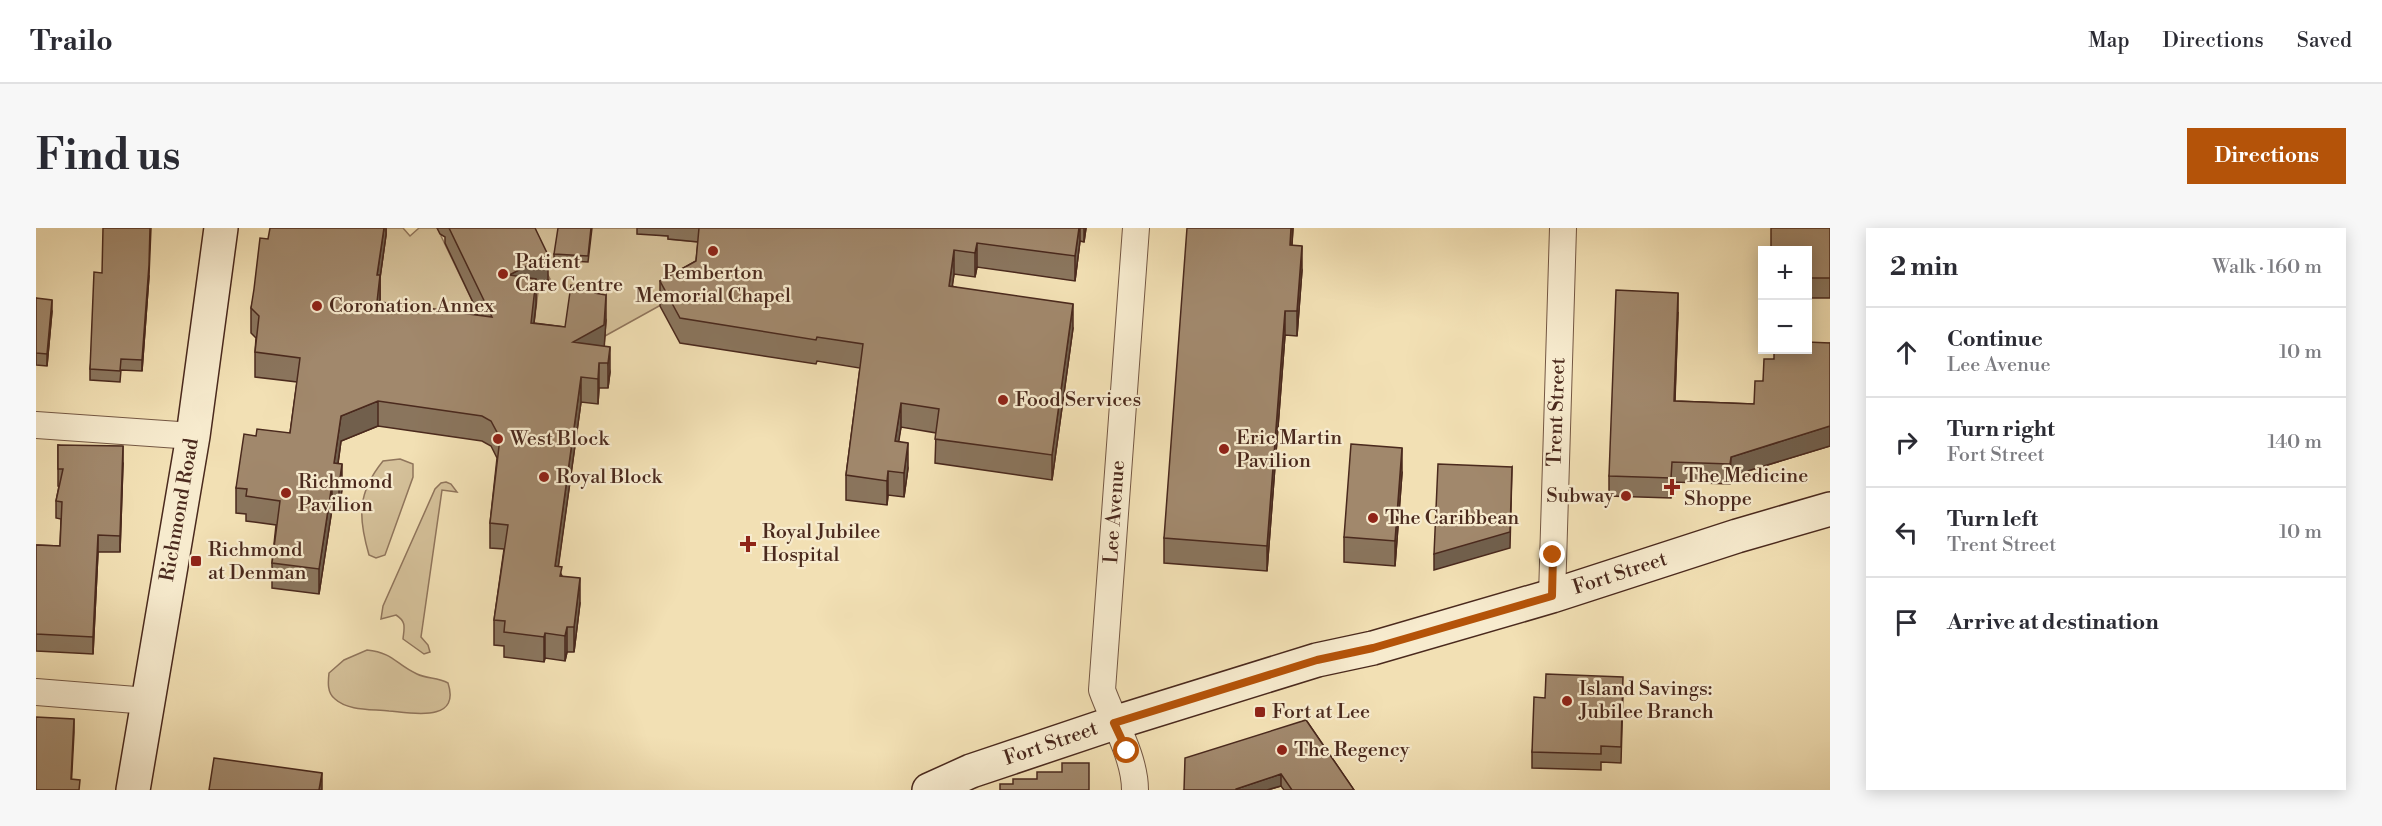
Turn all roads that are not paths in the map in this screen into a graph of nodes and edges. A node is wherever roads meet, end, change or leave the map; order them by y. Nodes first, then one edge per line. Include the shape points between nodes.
1 (221, 228) edge
2 (1136, 228) edge
3 (1563, 228) edge
4 (36, 425) edge
5 (193, 436) junction
6 (1830, 509) edge
7 (1552, 596) junction
8 (36, 692) edge
9 (148, 701) junction
10 (1114, 723) junction
11 (133, 790) edge
12 (929, 790) edge
13 (1135, 790) edge

1 - 5 main road, Richmond Road
2 - 10 street, Lee Avenue via 1102,690
3 - 7 street, Trent Street
4 - 5 street
5 - 9 main road, Richmond Road
6 - 7 main road, Fort Street
7 - 10 main road, Fort Street via 1373,648 1317,660
8 - 9 street
9 - 11 main road, Richmond Road
10 - 12 main road, Fort Street via 971,771
10 - 13 street, Lee Avenue via 1133,769

